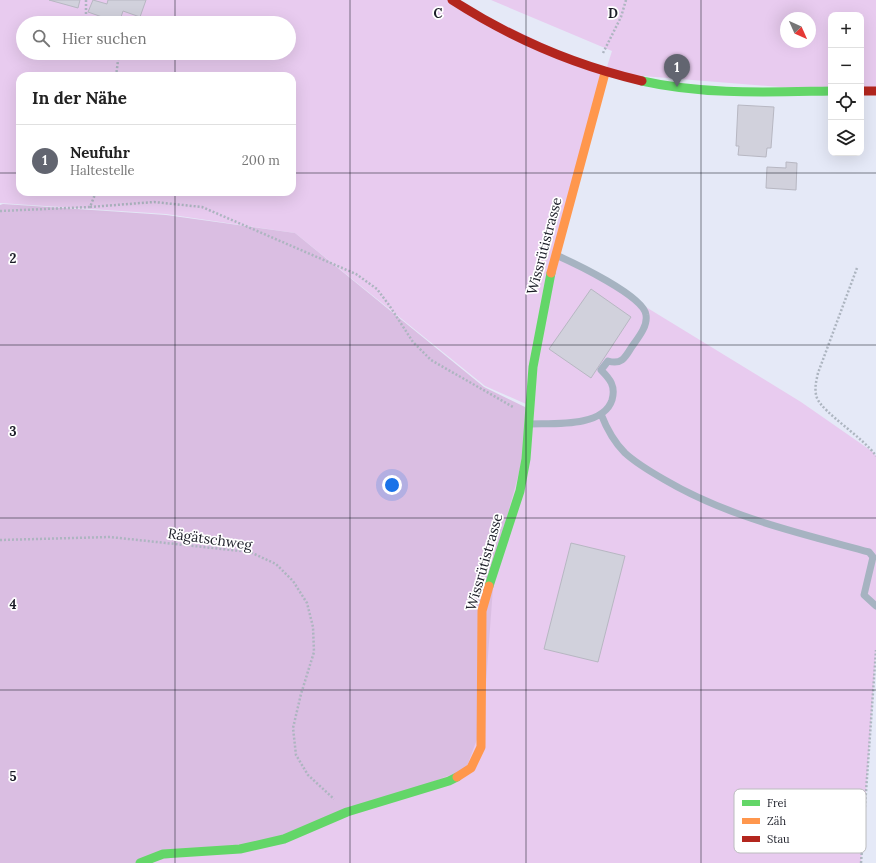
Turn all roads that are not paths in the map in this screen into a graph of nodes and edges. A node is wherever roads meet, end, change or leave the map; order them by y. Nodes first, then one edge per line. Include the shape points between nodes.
1 (452, 0) edge
2 (605, 73) junction
3 (864, 91) edge
4 (876, 91) edge
5 (828, 92) edge
6 (555, 255) junction
7 (601, 414) junction
8 (529, 420) junction
9 (876, 606) edge
10 (140, 863) edge

1 - 2 street via 501,30 544,51
2 - 5 street via 638,81 725,92
2 - 6 street, Wissrütistrasse
3 - 4 street
6 - 7 lane via 585,268 627,294 646,312 644,328 623,360 615,363 608,361 601,370 614,386 611,402
6 - 8 street, Wissrütistrasse via 533,367
7 - 8 lane via 584,421
7 - 9 lane via 624,452 649,471 694,497 737,514 869,552 873,557 873,564 864,595
8 - 10 street, Wissrütistrasse via 520,491 482,611 481,747 471,768 449,781 347,812 284,839 240,849 162,854

